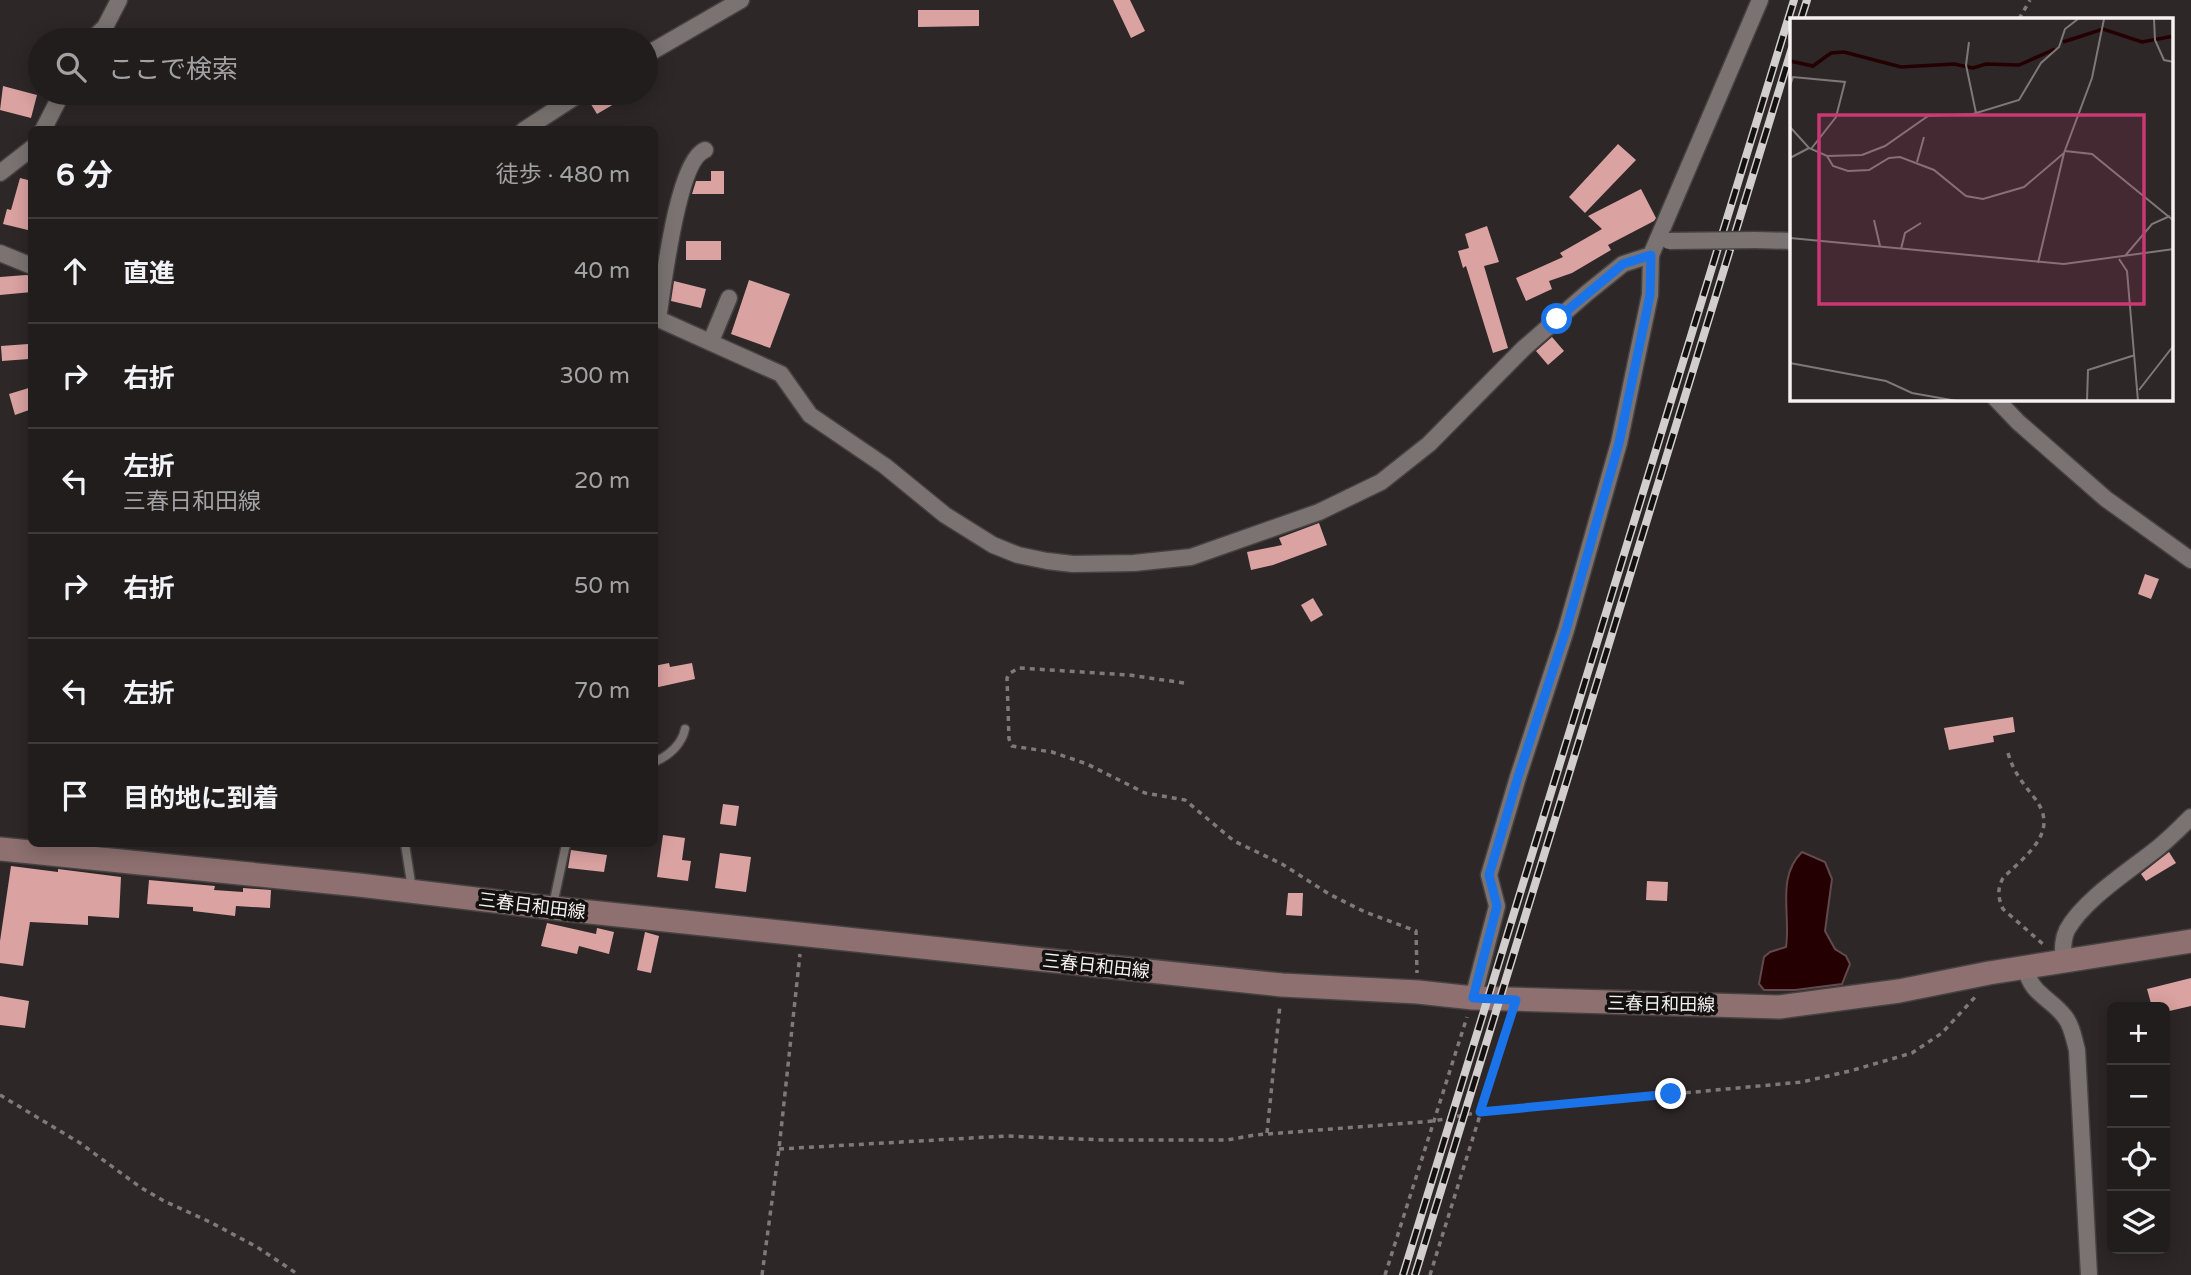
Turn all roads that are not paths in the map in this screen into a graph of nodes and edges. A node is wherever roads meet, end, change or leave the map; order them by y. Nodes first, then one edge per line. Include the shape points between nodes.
1 (119, 0) edge
2 (741, 0) edge
3 (1760, 0) edge
4 (104, 28) edge
5 (658, 48) edge
6 (56, 105) edge
7 (563, 105) edge
8 (45, 126) edge
9 (530, 126) edge
10 (705, 150) dead end
11 (28, 151) edge
12 (0, 173) edge
13 (1790, 241) edge
14 (1659, 246) junction
15 (0, 253) edge
16 (28, 264) edge
17 (729, 298) dead end
18 (658, 308) edge
19 (658, 319) edge
20 (710, 341) junction
21 (1998, 401) edge
22 (2191, 560) edge
23 (685, 729) dead end
24 (658, 761) edge
25 (2191, 817) edge
26 (406, 847) edge
27 (565, 847) edge
28 (0, 849) edge
29 (413, 892) junction
30 (552, 908) junction
31 (2191, 941) edge
32 (2062, 957) junction
33 (2026, 968) junction
34 (1473, 998) junction
35 (2090, 1275) edge

1 - 4 street
2 - 5 street
3 - 14 street
6 - 8 street
7 - 9 street
10 - 18 street via 684,181
11 - 12 street
13 - 14 street, bridge
14 - 20 street via 1623,264 1587,293 1524,348 1429,444 1381,482 1319,512 1170,561 1073,564 993,545 810,415 780,374
14 - 34 street via 1619,443 1489,875 1497,906
15 - 16 street
17 - 20 street
19 - 20 street
21 - 22 street via 2106,499
23 - 24 lane via 683,740
25 - 32 street via 2074,920 2066,931
26 - 29 lane
27 - 30 lane
28 - 29 main road, 三春日和田線
29 - 30 main road, 三春日和田線
30 - 34 main road, 三春日和田線 via 1282,985
31 - 32 main road, 三春日和田線
32 - 33 main road, 三春日和田線
33 - 34 main road, 三春日和田線 via 1779,1007
33 - 35 street via 2028,980 2065,1017 2077,1050

